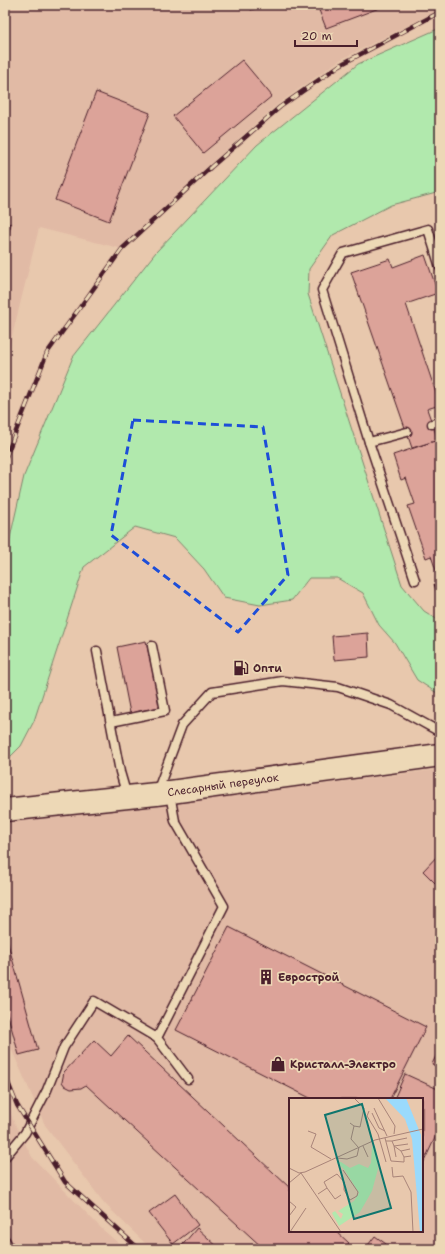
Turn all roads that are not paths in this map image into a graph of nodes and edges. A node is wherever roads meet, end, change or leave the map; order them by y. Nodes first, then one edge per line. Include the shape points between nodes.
1 (440, 267) edge
2 (406, 432) dead end
3 (369, 442) junction
4 (415, 580) dead end
5 (152, 646) dead end
6 (97, 651) dead end
7 (111, 722) junction
8 (440, 732) edge
9 (440, 755) edge
10 (163, 793) junction
11 (127, 796) junction
12 (5, 810) edge
13 (158, 1038) junction
14 (188, 1079) dead end
15 (5, 1156) edge
16 (5, 1240) edge
17 (10, 1249) edge

1 - 3 lane via 428,229 343,253 322,290
2 - 3 lane
3 - 4 lane
5 - 7 lane via 165,711
6 - 7 lane
7 - 11 lane
8 - 10 lane via 391,705 338,687 283,681 212,692 182,725
9 - 10 main road, Слесарный переулок
10 - 11 main road, Слесарный переулок
10 - 13 lane via 175,821 224,906
11 - 12 main road, Слесарный переулок
13 - 14 lane
13 - 15 lane via 94,1002 64,1048 47,1090 25,1133
16 - 17 lane

